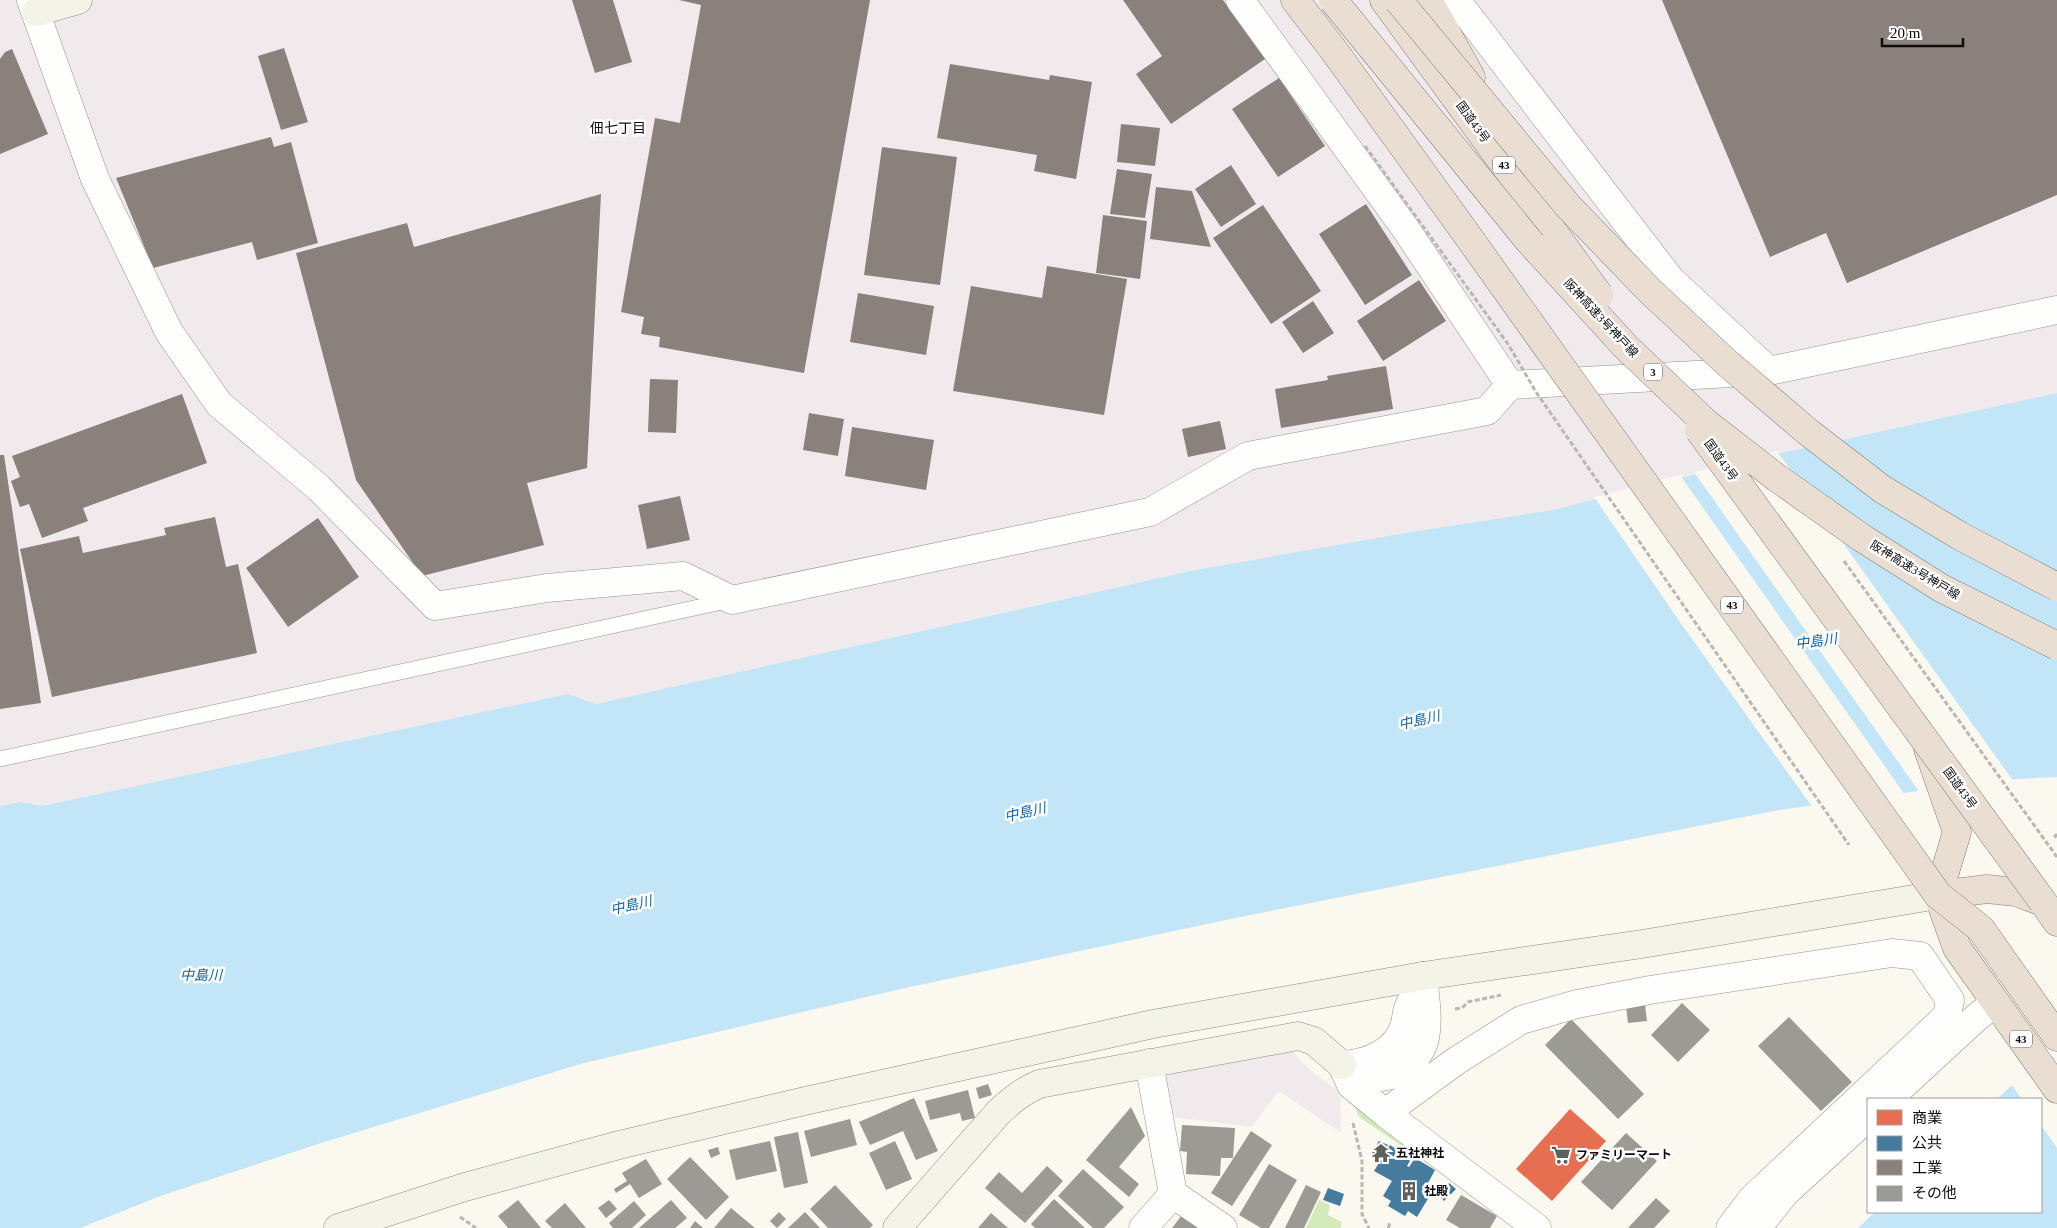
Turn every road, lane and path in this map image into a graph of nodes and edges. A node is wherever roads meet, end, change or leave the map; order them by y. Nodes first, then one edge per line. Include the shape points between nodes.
1 (78, 0) edge
2 (1240, 0) edge
3 (1295, 0) edge
4 (1334, 0) edge
5 (1384, 0) edge
6 (1398, 0) edge
7 (1428, 0) edge
8 (1456, 0) edge
9 (33, 6) edge
10 (1462, 87) junction
11 (1365, 146) dead end
12 (2057, 310) edge
13 (1769, 371) junction
14 (1510, 385) junction
15 (2057, 588) edge
16 (732, 600) junction
17 (2057, 646) edge
18 (1924, 739) junction
19 (0, 759) edge
20 (2057, 834) edge
21 (2057, 838) edge
22 (1849, 845) dead end
23 (1938, 895) junction
24 (2050, 912) edge
25 (1423, 976) junction
26 (1995, 1003) junction
27 (2057, 1037) edge
28 (1422, 1047) junction
29 (1456, 1060) junction
30 (1149, 1063) junction
31 (1342, 1065) junction
32 (2057, 1089) edge
33 (1889, 1098) edge
34 (1385, 1113) junction
35 (1867, 1118) edge
36 (1352, 1120) dead end
37 (1173, 1194) junction
38 (1390, 1223) dead end
39 (338, 1228) edge
40 (897, 1228) edge
41 (1142, 1228) edge
42 (1223, 1228) edge
43 (1369, 1228) edge
44 (1388, 1228) edge
45 (1537, 1228) edge
46 (1730, 1228) edge
47 (1757, 1228) edge

1 - 9 street
2 - 14 street via 1405,228
3 - 23 highway, 43, bridge via 1549,348
4 - 17 highway, 阪神高速3号神戸線 / 3, bridge via 1529,241 1626,347 1706,423 1777,478 1878,548 1941,588
5 - 10 highway, 国道43号
6 - 15 highway, bridge via 1568,206 1650,291 1726,362 1808,432 1882,489 1960,536
7 - 10 highway
8 - 13 street via 1670,280
9 - 16 street via 95,179 169,332 219,404 319,488 435,606 547,588 683,576
10 - 18 highway, 国道43号, bridge via 1557,238
11 - 22 path, bridge via 1508,344 1536,392
12 - 13 street
13 - 14 street
14 - 16 street via 1487,411 1248,456 1150,512
16 - 19 lane
18 - 23 highway, bridge via 1957,832
18 - 24 highway, 国道43号, bridge
20 - 21 path
23 - 24 highway via 1987,889 2016,892
23 - 25 street
23 - 26 highway, 43 via 1957,948
23 - 27 highway, 43, bridge via 1981,928
25 - 28 street via 1426,1020
25 - 31 street via 1404,1028 1386,1052 1370,1060
25 - 39 street via 1152,1024 795,1103 485,1181
26 - 32 highway, 43
26 - 33 street
28 - 29 street via 1432,1060 1441,1063
28 - 31 street via 1415,1060 1386,1075 1368,1077
29 - 34 street
29 - 46 street via 1521,1020 1577,1004 1892,953 1920,956 1950,1000 1947,1016 1752,1199
30 - 31 street via 1298,1036 1314,1041
30 - 37 street
30 - 40 street via 1027,1089 998,1113
31 - 34 street via 1351,1085
34 - 45 street
35 - 47 street via 1785,1193
36 - 43 path via 1362,1161 1362,1214
37 - 41 street
37 - 42 street
38 - 44 path

